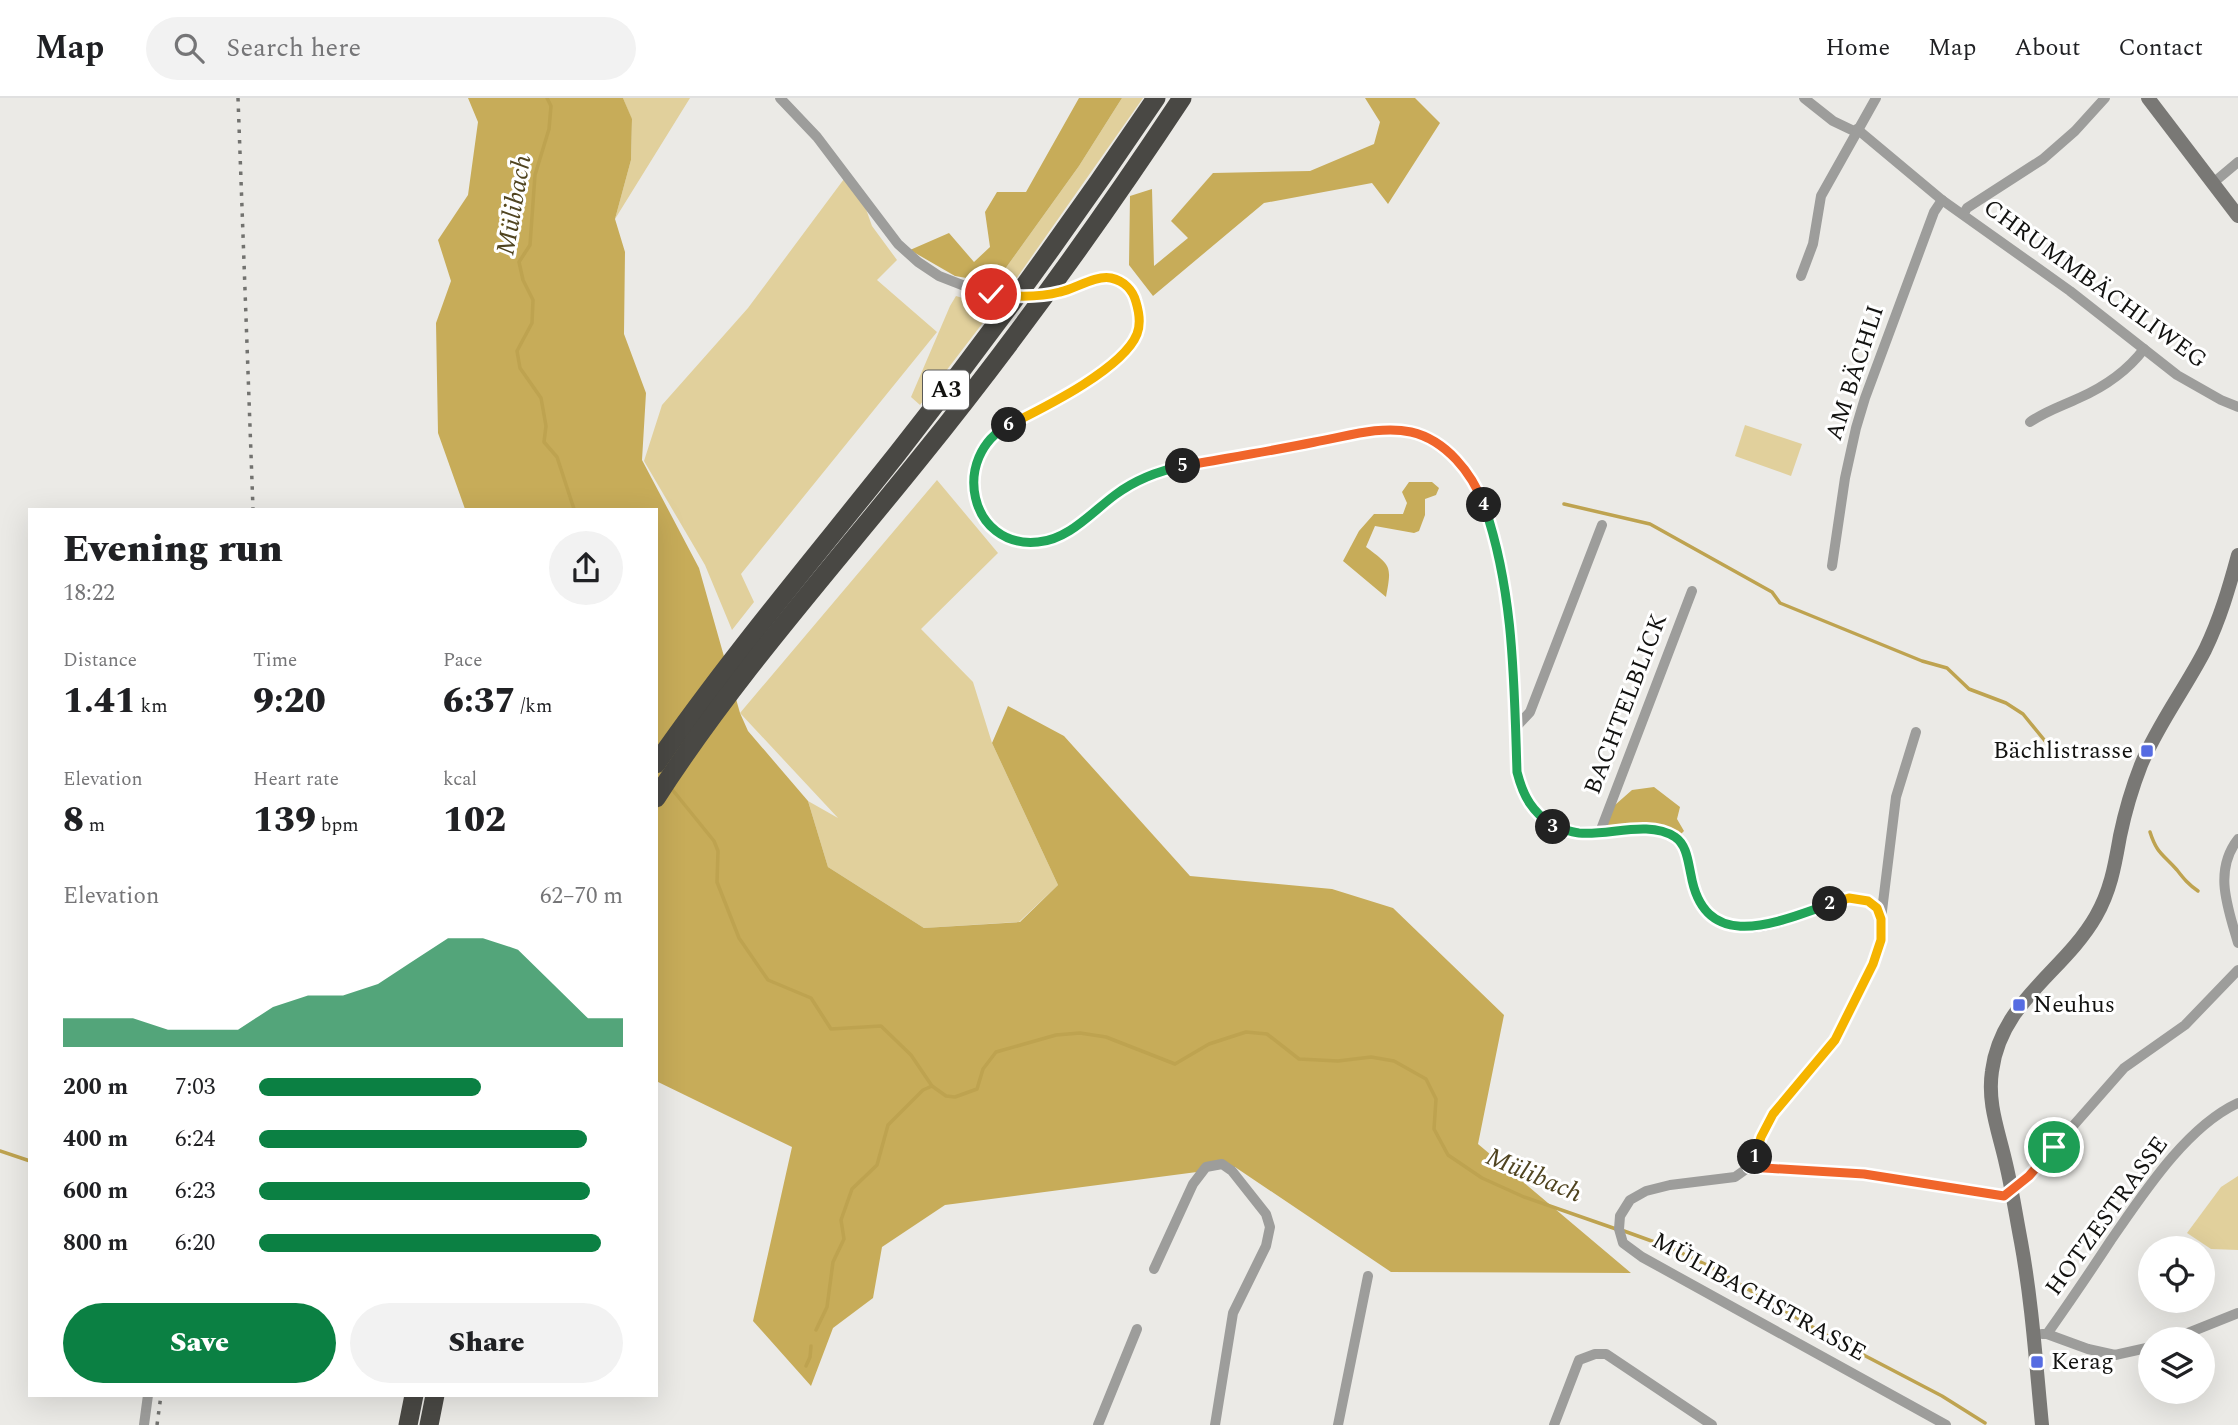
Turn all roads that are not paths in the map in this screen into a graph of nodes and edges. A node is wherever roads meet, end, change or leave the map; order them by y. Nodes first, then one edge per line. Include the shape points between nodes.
1 (780, 98) edge
2 (1156, 98) edge
3 (1182, 98) edge
4 (1804, 98) edge
5 (1876, 98) edge
6 (2105, 98) edge
7 (2148, 98) edge
8 (1857, 131) junction
9 (2238, 162) edge
10 (2213, 183) junction
11 (1942, 200) junction
12 (1964, 214) junction
13 (2238, 216) edge
14 (1801, 276) dead end
15 (2144, 349) junction
16 (2238, 407) edge
17 (2030, 422) dead end
18 (1602, 525) dead end
19 (2238, 555) edge
20 (1832, 566) dead end
21 (1692, 591) dead end
22 (730, 677) junction
23 (1516, 726) junction
24 (1916, 732) dead end
25 (658, 762) edge
26 (658, 795) edge
27 (1600, 832) junction
28 (2238, 839) edge
29 (1881, 919) junction
30 (2238, 943) edge
31 (2238, 970) edge
32 (2238, 1103) edge
33 (1749, 1167) junction
34 (2011, 1191) junction
35 (1154, 1269) dead end
36 (1368, 1276) dead end
37 (2238, 1313) edge
38 (2203, 1327) edge
39 (1137, 1329) dead end
40 (2047, 1334) junction
41 (2032, 1335) junction
42 (2138, 1350) edge
43 (148, 1397) edge
44 (414, 1397) edge
45 (435, 1397) edge
46 (144, 1425) edge
47 (408, 1425) edge
48 (429, 1425) edge
49 (1098, 1425) edge
50 (1215, 1425) edge
51 (1338, 1425) edge
52 (1554, 1425) edge
53 (1712, 1425) edge
54 (1947, 1425) edge
55 (2042, 1425) edge

1 - 23 street, bridge via 840,166 898,244 939,276 975,290 1010,296 1038,296 1113,278 1125,283 1134,296 1138,331 1116,362 1001,429 984,445 974,466 972,488 979,510 998,532 1012,539 1051,540 1117,493 1167,469 1378,431 1411,432 1430,439 1465,469 1490,524 1508,603
2 - 22 highway, A3 via 972,357
3 - 22 highway, A3 via 985,374
4 - 8 street, CHRUMMBÄCHLIWEG via 1833,121
5 - 8 street
6 - 12 street, CHRUMMBÄCHLIWEG via 2043,159
7 - 10 main road
8 - 11 street, CHRUMMBÄCHLIWEG
8 - 14 street via 1821,195 1813,244
9 - 10 street
10 - 13 main road
11 - 12 street, CHRUMMBÄCHLIWEG
11 - 20 street, AM BÄCHLI via 1865,398 1845,478
12 - 15 street, CHRUMMBÄCHLIWEG
15 - 16 street, CHRUMMBÄCHLIWEG via 2177,375
15 - 17 street via 2124,371 2087,395
18 - 23 street via 1530,712
19 - 34 main road via 2224,606 2205,650 2140,767 2105,900 2078,943 2019,1005 1999,1043 1990,1095
21 - 27 street, BACHTELBLICK
22 - 25 highway, A3
22 - 26 highway, A3
23 - 27 street via 1517,772 1522,792 1535,812 1553,827
24 - 29 street via 1896,797
27 - 29 street via 1662,831 1677,838 1686,850 1694,891 1706,912 1726,925 1772,925 1849,898 1868,901
28 - 30 street via 2225,865 2224,893
29 - 33 street via 1881,940 1873,964 1835,1040 1773,1114
31 - 34 street via 2185,1025 2124,1068
32 - 40 street, HOTZESTRASSE via 2177,1152
33 - 34 street via 1864,1174 2004,1196
33 - 54 street, MÜLIBACHSTRASSE via 1735,1177 1670,1185 1630,1200 1620,1216 1623,1243
34 - 41 main road
35 - 50 street via 1193,1184 1206,1167 1222,1164 1232,1171 1266,1214 1270,1227 1266,1246 1233,1313
36 - 51 street
37 - 38 street
39 - 49 street
40 - 41 street
40 - 42 street via 2115,1355
41 - 55 main road
43 - 46 street
44 - 47 highway
45 - 48 highway
52 - 53 street via 1579,1360 1606,1354

